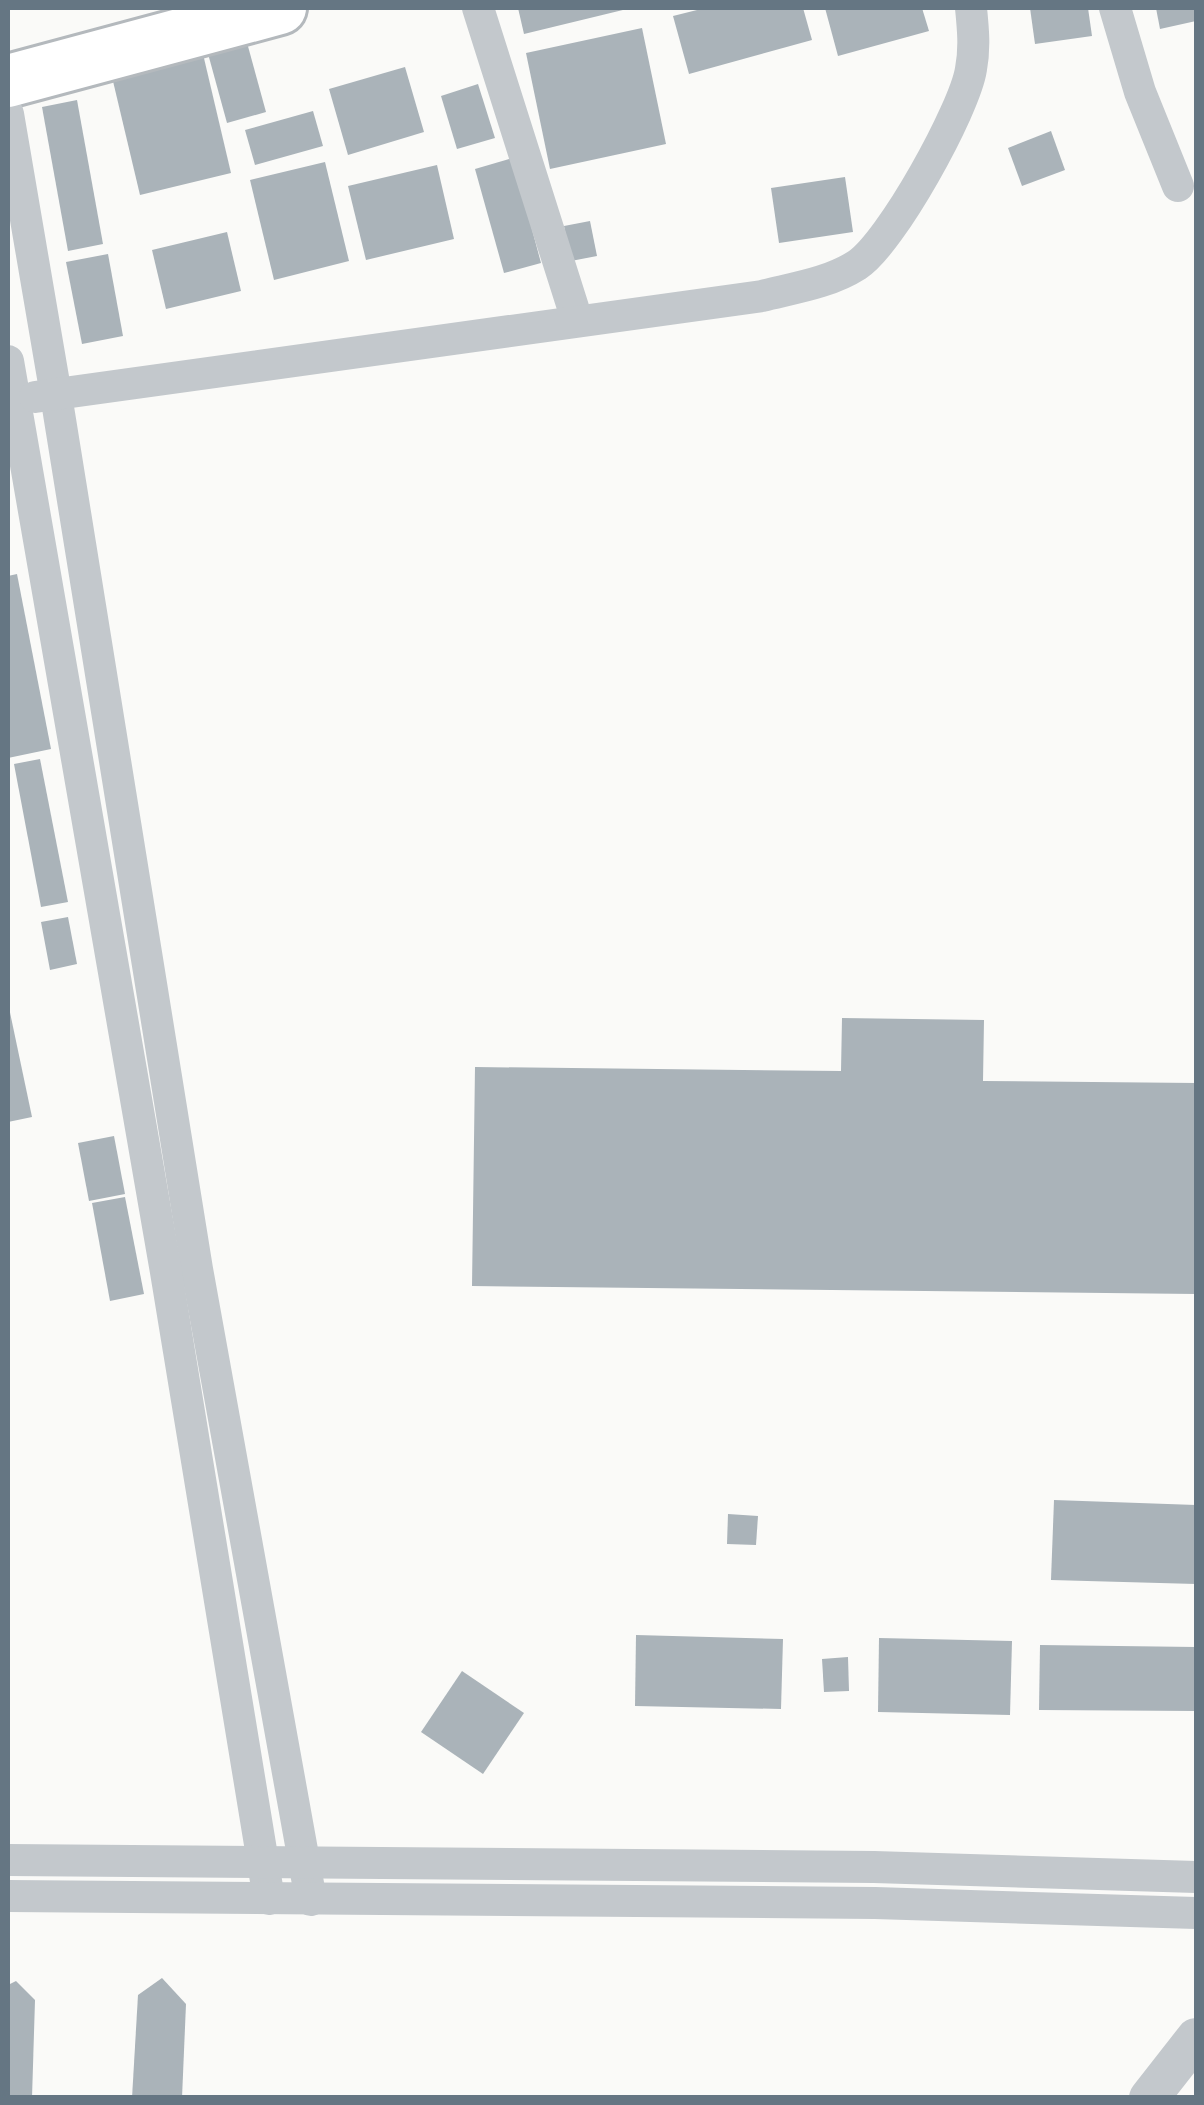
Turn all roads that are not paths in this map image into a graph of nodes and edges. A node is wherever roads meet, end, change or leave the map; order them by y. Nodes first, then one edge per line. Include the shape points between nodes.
1 (151, 8) edge
2 (280, 8) edge
3 (478, 8) edge
4 (971, 8) edge
5 (1115, 8) edge
6 (8, 45) edge
7 (8, 81) edge
8 (8, 114) edge
9 (1178, 186) dead end
10 (577, 320) junction
11 (8, 361) edge
12 (56, 395) junction
13 (15, 400) junction
14 (182, 1270) junction
15 (8, 1860) edge
16 (263, 1862) junction
17 (305, 1862) junction
18 (874, 1867) junction
19 (1196, 1877) edge
20 (8, 1896) edge
21 (269, 1899) junction
22 (311, 1900) junction
23 (875, 1903) junction
24 (1196, 1913) edge
25 (1196, 2038) edge
26 (1149, 2098) edge

1 - 6 highway
2 - 7 highway
3 - 10 street
4 - 10 street via 971,72 961,100 887,234 858,264 762,296
5 - 9 street
8 - 12 street
10 - 12 street
11 - 13 street
12 - 13 street
12 - 14 street
13 - 14 street
14 - 16 street
14 - 17 street
15 - 16 street
16 - 17 street
16 - 21 street
17 - 18 street
17 - 22 street
18 - 19 street
18 - 23 street
20 - 21 street
21 - 22 street
22 - 23 street
23 - 24 street
25 - 26 street

